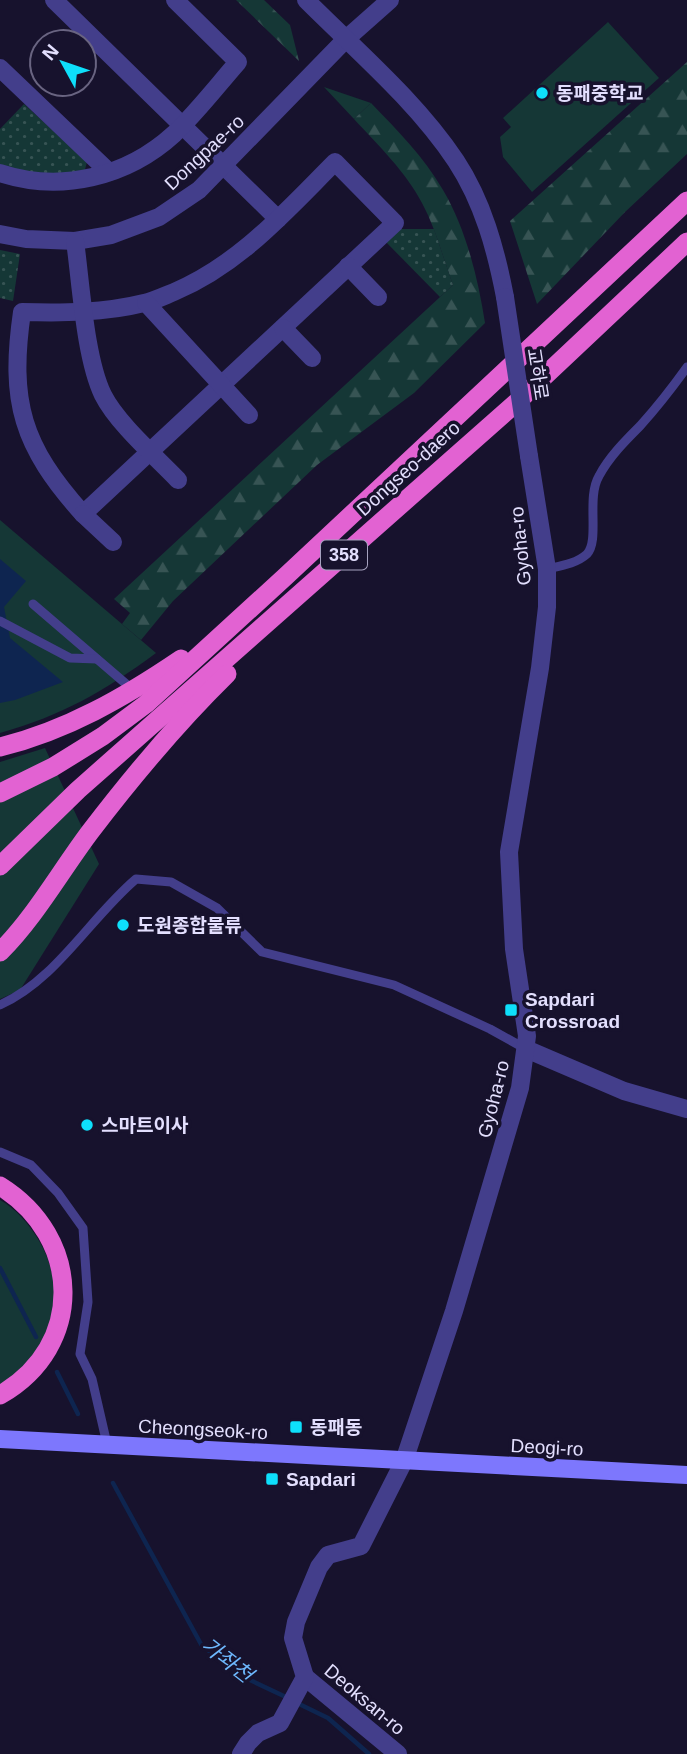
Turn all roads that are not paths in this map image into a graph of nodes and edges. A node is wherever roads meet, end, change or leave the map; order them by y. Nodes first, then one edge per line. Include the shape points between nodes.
1 (54, 0) edge
2 (175, 0) edge
3 (306, 0) edge
4 (390, 0) edge
5 (346, 39) junction
6 (0, 68) edge
7 (182, 125) junction
8 (224, 166) junction
9 (109, 172) junction
10 (0, 173) edge
11 (687, 200) edge
12 (278, 219) junction
13 (0, 234) edge
14 (75, 241) junction
15 (687, 242) edge
16 (348, 266) junction
17 (378, 298) dead end
18 (146, 303) junction
19 (85, 312) junction
20 (282, 328) junction
21 (312, 358) dead end
22 (687, 367) edge
23 (221, 385) junction
24 (249, 415) dead end
25 (150, 451) junction
26 (529, 456) joint
27 (178, 480) dead end
28 (422, 486) junction
29 (83, 514) junction
30 (113, 542) dead end
31 (547, 569) junction
32 (286, 576) junction
33 (33, 604) dead end
34 (0, 621) edge
35 (98, 659) junction
36 (134, 690) junction
37 (0, 747) edge
38 (0, 793) edge
39 (0, 866) edge
40 (0, 952) edge
41 (0, 1005) edge
42 (526, 1049) junction
43 (687, 1109) edge
44 (0, 1152) edge
45 (0, 1186) edge
46 (0, 1395) edge
47 (0, 1438) edge
48 (107, 1444) junction
49 (404, 1461) junction
50 (687, 1475) edge
51 (304, 1677) junction
52 (242, 1754) edge
53 (398, 1754) edge

1 - 7 street
2 - 7 street via 238,62
3 - 5 street
4 - 5 street, Dongpae-ro
5 - 8 street, Dongpae-ro
5 - 26 street, 교하로, bridge via 436,134 474,195 490,235 505,297
6 - 9 street
7 - 8 street
7 - 9 street via 153,151
8 - 12 street
8 - 14 street, Dongpae-ro via 200,190 159,217 111,235
9 - 10 street via 60,183
11 - 32 highway, Dongseo-daero / 358
12 - 16 street via 335,162 394,223
12 - 18 street via 238,256
13 - 14 street, Dongpae-ro
14 - 19 street
15 - 28 highway, Dongseo-daero / 358
16 - 17 street
16 - 20 street
18 - 19 street
18 - 23 street
19 - 25 street via 104,397
19 - 29 street via 22,312 16,362 26,430 48,470
20 - 21 street
20 - 23 street
22 - 31 lane via 598,476 592,494 589,552 575,562
23 - 24 street
23 - 25 street
25 - 27 street
25 - 29 street
26 - 31 street, Gyoha-ro
28 - 39 highway, Dongseo-daero / 358 via 78,789
28 - 40 highway via 202,699 97,823
29 - 30 street
31 - 42 street, Gyoha-ro via 540,668 509,852
32 - 36 highway
32 - 38 highway, Dongseo-daero / 358 via 146,704 53,767
33 - 35 lane
34 - 35 lane via 70,657
35 - 36 lane
36 - 37 highway via 70,723
41 - 42 lane via 18,997 57,961 136,879 171,882 217,908 262,952 394,985
42 - 43 street via 624,1091
42 - 49 street, Gyoha-ro via 520,1088 454,1311
44 - 48 lane via 32,1164 83,1228 88,1302 80,1354 92,1379
45 - 46 highway via 35,1214 52,1240 62,1270 64,1299 58,1330 42,1358 21,1383
47 - 48 main road, Cheongseok-ro
48 - 49 main road, Cheongseok-ro
49 - 50 main road, Deogi-ro
49 - 51 street, Gyoha-ro via 361,1546 328,1555 319,1567 293,1638
51 - 52 street via 280,1724 258,1733
51 - 53 street, Deoksan-ro

